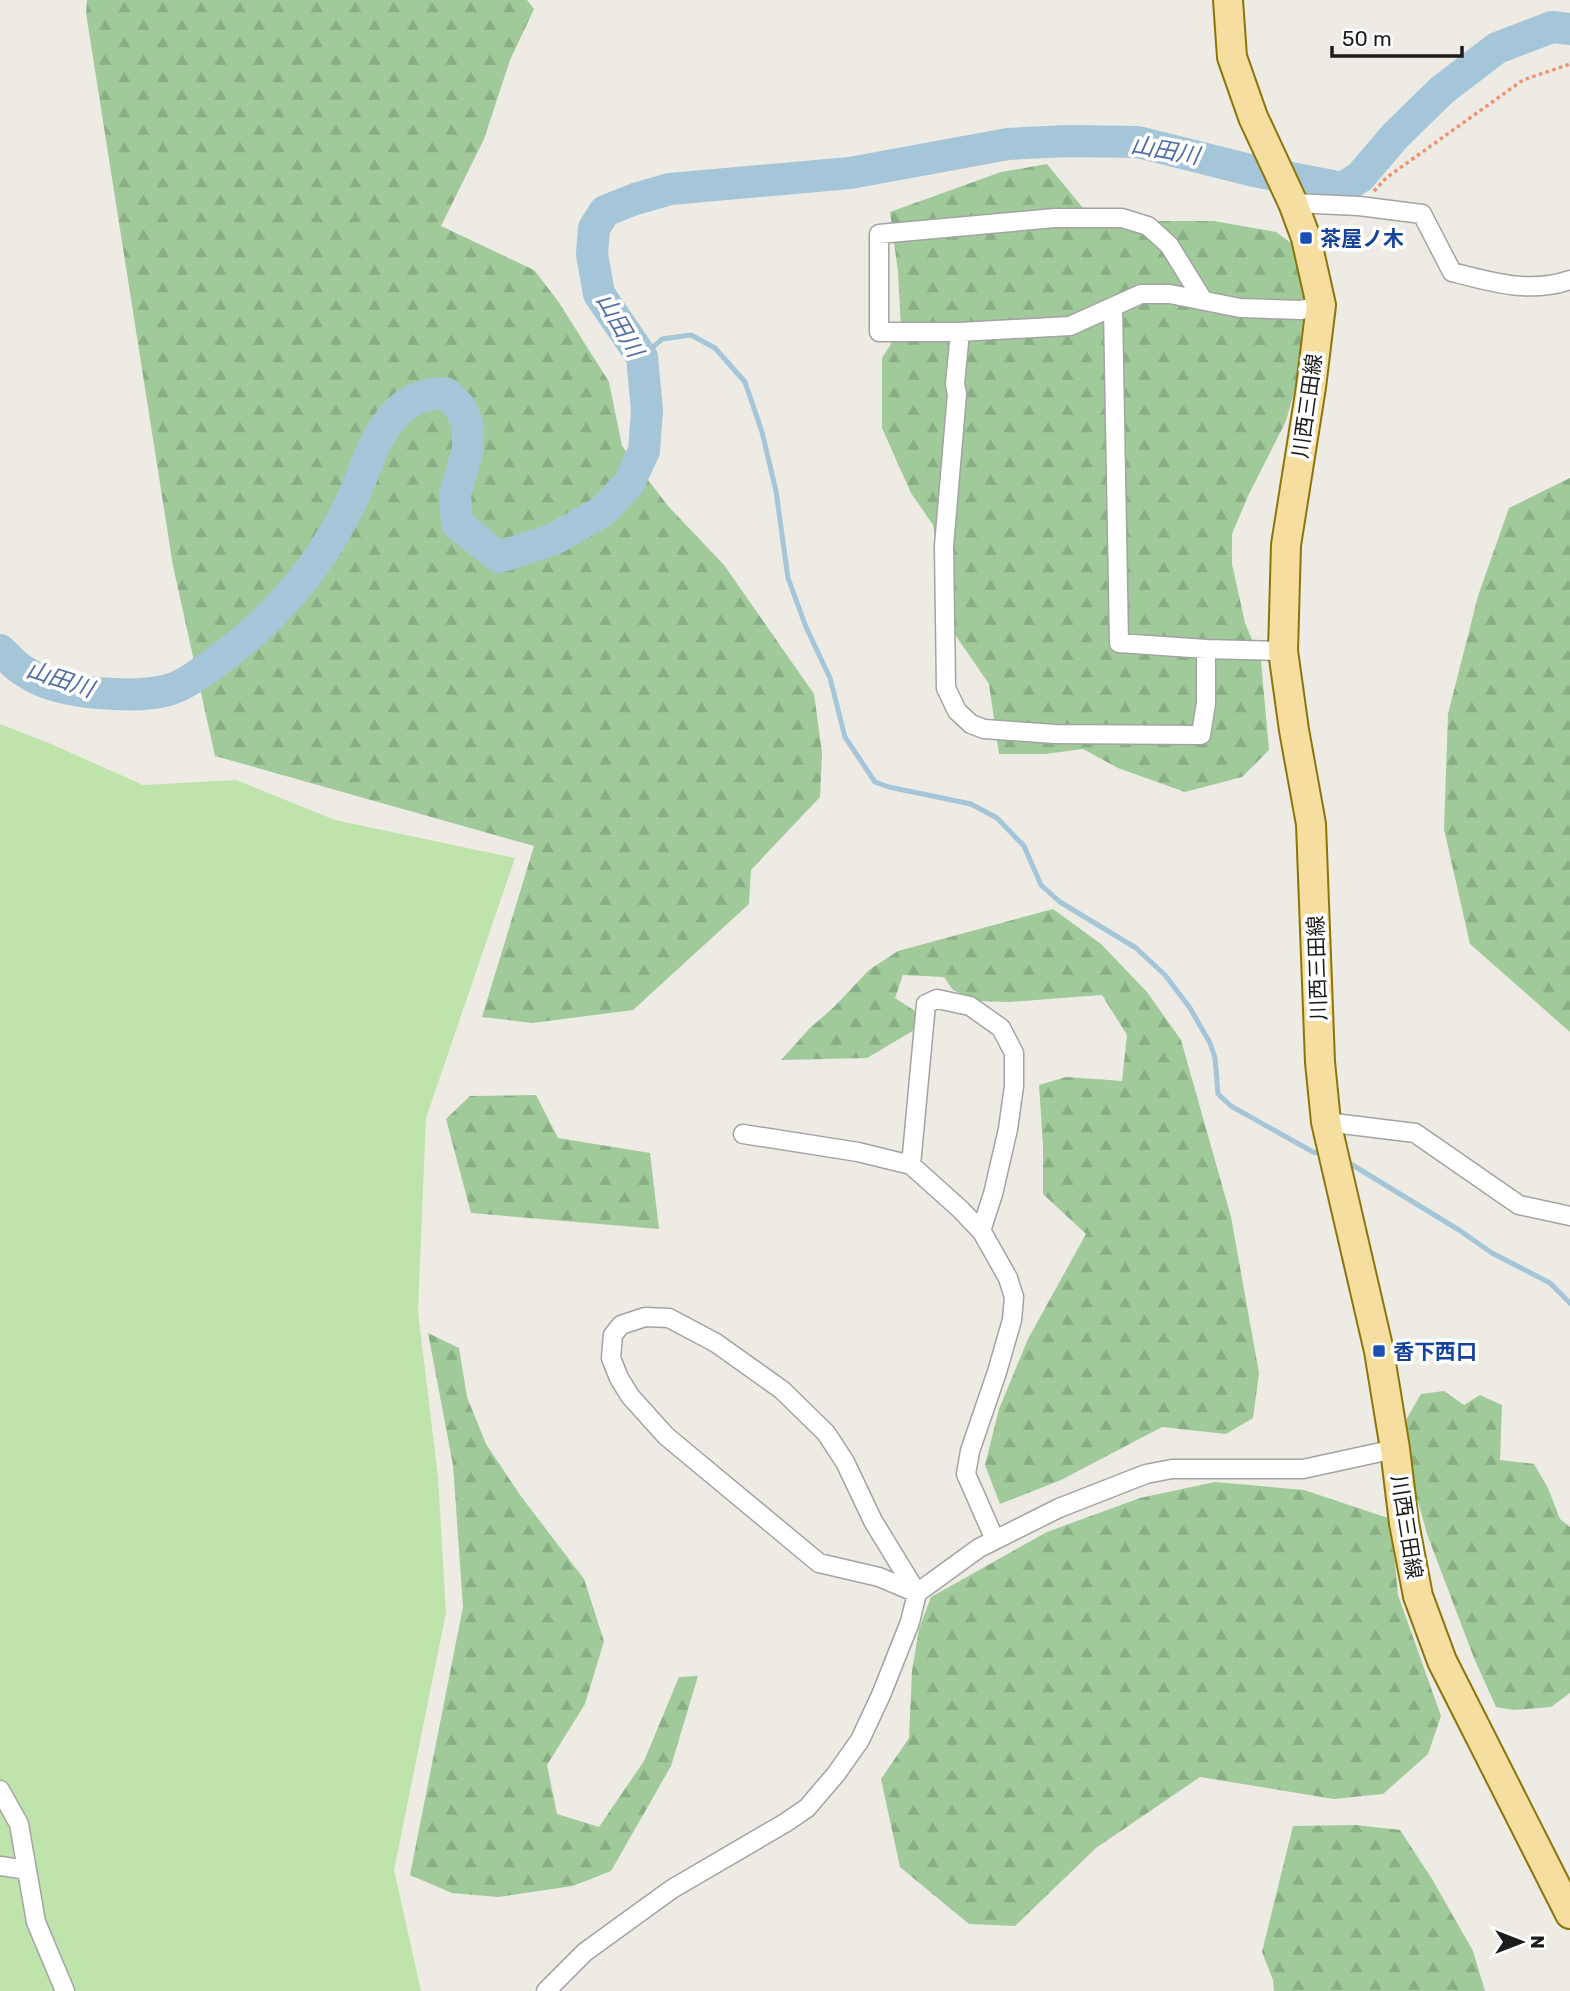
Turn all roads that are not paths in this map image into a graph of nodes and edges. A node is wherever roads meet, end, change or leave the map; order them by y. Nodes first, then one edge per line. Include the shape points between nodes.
1 (1228, 0) edge
2 (1285, 184) junction
3 (1570, 280) edge
4 (1203, 300) junction
5 (1321, 305) junction
6 (1113, 307) junction
7 (960, 332) junction
8 (1206, 649) junction
9 (1283, 651) junction
10 (743, 1134) dead end
11 (1331, 1143) junction
12 (911, 1165) junction
13 (1570, 1216) edge
14 (981, 1231) junction
15 (1395, 1448) junction
16 (995, 1540) junction
17 (916, 1593) junction
18 (0, 1790) edge
19 (0, 1866) edge
20 (27, 1870) junction
21 (1570, 1914) edge
22 (65, 1991) edge
23 (547, 1991) edge

1 - 2 main road, 川西三田線 via 1232,57 1253,117
2 - 3 street via 1359,206 1422,214 1452,272 1505,285 1554,285
2 - 5 main road, 川西三田線 via 1306,238
4 - 5 street via 1240,308 1301,310
4 - 6 street via 1141,293
4 - 7 street via 1168,245 1148,226 1122,218 1055,218 879,234 879,332
5 - 9 main road, 川西三田線 via 1286,545
6 - 7 street via 1070,326
6 - 8 street via 1119,643
7 - 8 street via 944,546 946,688 957,711 984,729 1201,735
8 - 9 street
9 - 11 main road, 川西三田線 via 1311,824 1320,1062
10 - 12 street
11 - 13 street via 1415,1133 1519,1205
11 - 15 main road, 川西三田線 via 1379,1351
12 - 14 street
12 - 14 street via 926,1004 937,999 970,1006 1001,1028 1014,1053 1008,1129
14 - 16 street via 1014,1297 1012,1320 970,1451 967,1474
15 - 16 street via 1303,1469 1172,1469 1146,1474 1059,1508
15 - 21 main road, 川西三田線 via 1418,1596 1442,1661
16 - 17 street
17 - 17 street via 879,1577 820,1563 666,1436 619,1378 611,1358 612,1335 621,1325 645,1317 669,1318 716,1343 782,1390 826,1433
17 - 23 street via 905,1634 860,1740 807,1808 672,1889 585,1952
18 - 20 street via 19,1824
19 - 20 street
20 - 22 street via 36,1922

